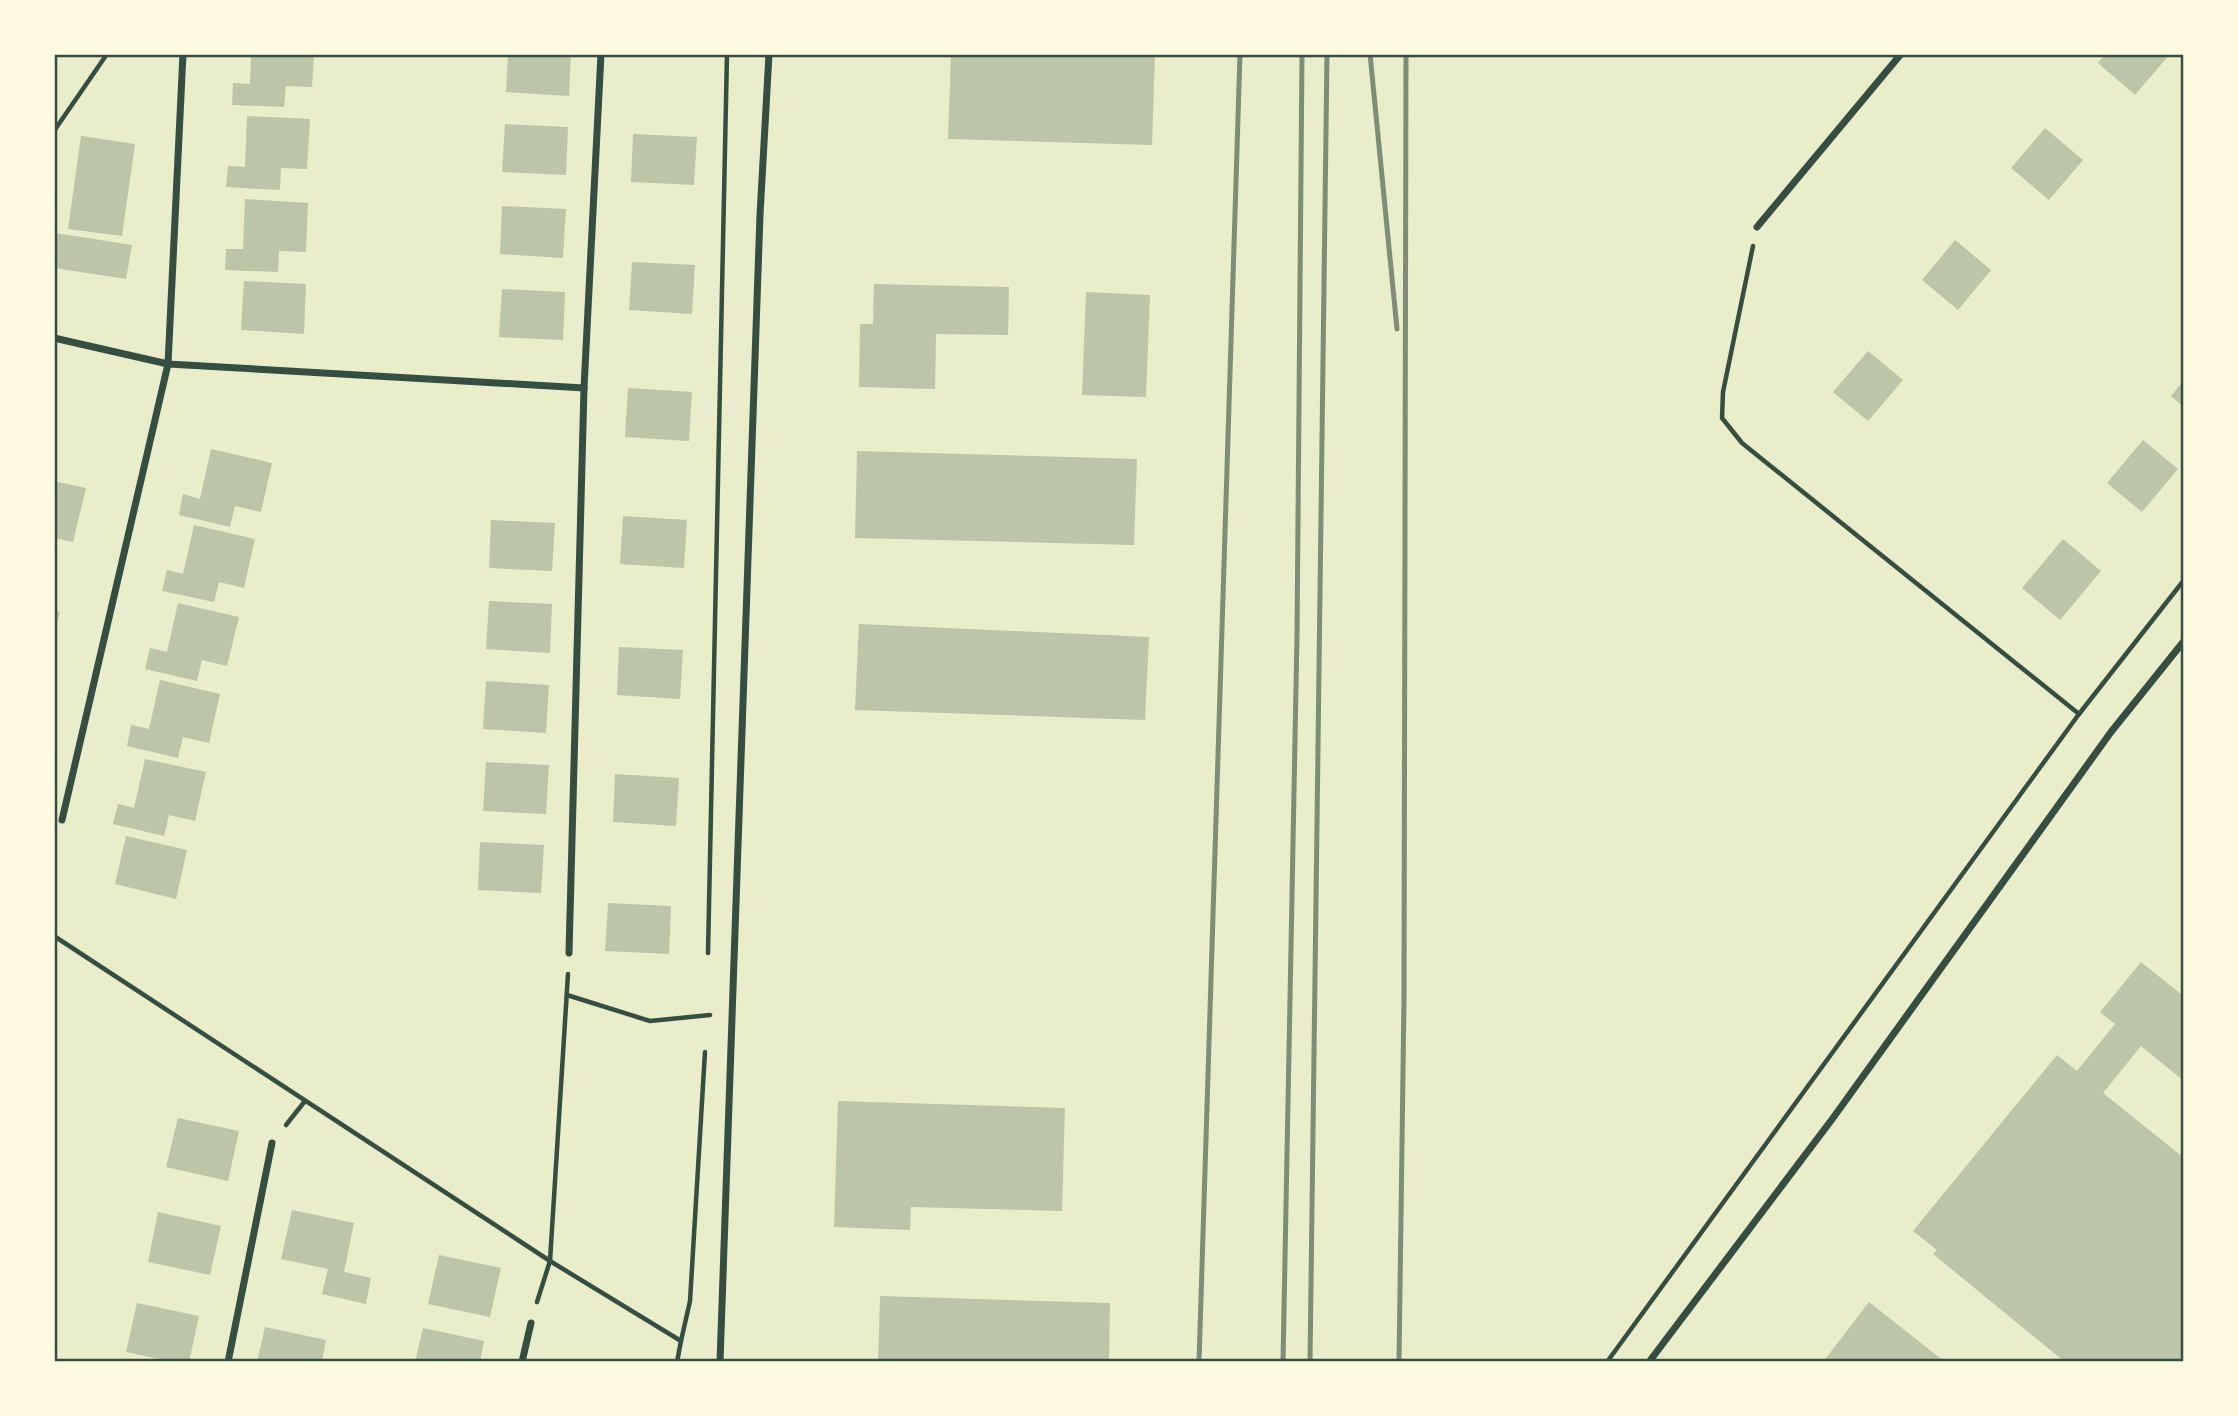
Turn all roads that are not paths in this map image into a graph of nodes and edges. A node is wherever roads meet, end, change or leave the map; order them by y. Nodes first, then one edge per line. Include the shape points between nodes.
1 (183, 54) edge
2 (601, 54) edge
3 (769, 54) edge
4 (1901, 54) edge
5 (1757, 227) road end
6 (54, 338) edge
7 (168, 364) junction
8 (584, 388) junction
9 (2184, 641) edge
10 (62, 820) dead end
11 (569, 953) road end
12 (272, 1143) road end
13 (531, 1323) road end
14 (228, 1362) edge
15 (522, 1362) edge
16 (720, 1362) edge
17 (1649, 1362) edge

1 - 7 street
2 - 8 street
3 - 16 street
4 - 5 street
6 - 7 street
7 - 8 street
7 - 10 street
8 - 11 street
9 - 17 street via 2111,732 1833,1118
12 - 14 street
13 - 15 street

